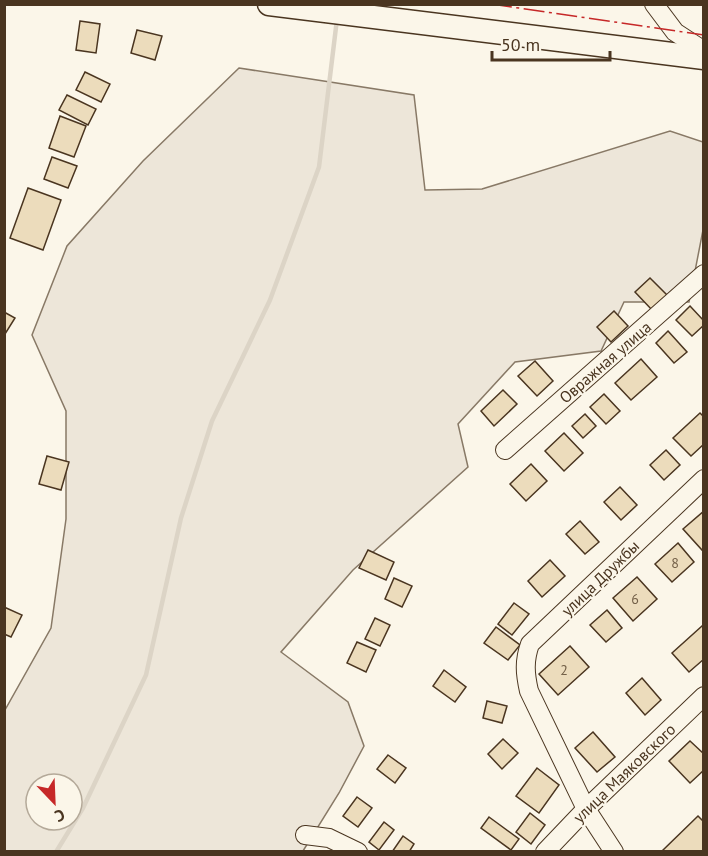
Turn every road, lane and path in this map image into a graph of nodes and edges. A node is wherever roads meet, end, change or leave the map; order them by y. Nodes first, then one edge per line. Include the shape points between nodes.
1 (654, 4) edge
2 (271, 5) edge
3 (704, 51) edge
4 (704, 58) edge
5 (704, 274) edge
6 (505, 450) dead end
7 (704, 479) edge
8 (704, 696) edge
9 (586, 809) junction
10 (305, 835) dead end
11 (358, 852) edge
12 (545, 852) edge
13 (614, 852) edge

1 - 3 street via 675,32
2 - 4 main road
5 - 6 street, Овражная улица
7 - 9 street, улица Дружбы via 530,644 525,669 529,691
8 - 9 street, улица Маяковского
9 - 12 street, улица Маяковского
9 - 13 street
10 - 11 street via 329,838

